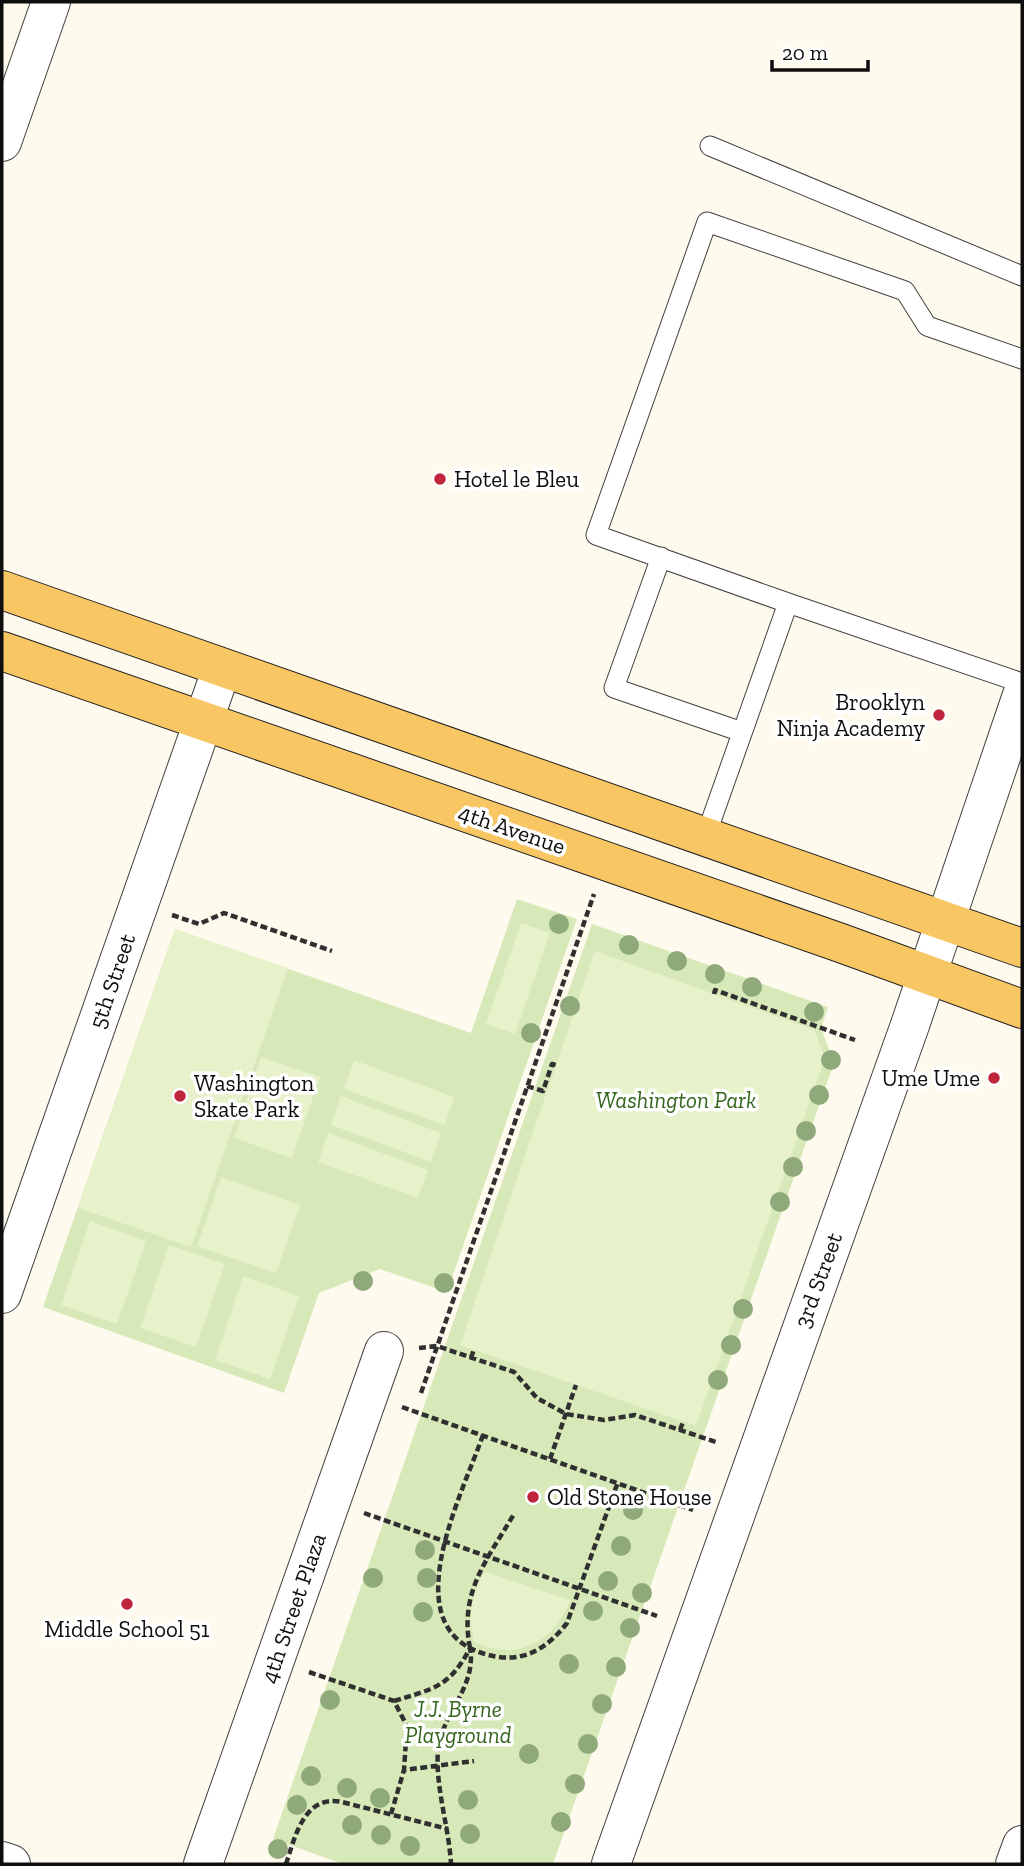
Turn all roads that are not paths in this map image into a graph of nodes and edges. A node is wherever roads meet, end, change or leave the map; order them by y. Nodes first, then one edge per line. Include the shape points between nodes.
1 (51, 2) edge
2 (2, 142) edge
3 (710, 146) dead end
4 (1022, 276) edge
5 (1022, 359) edge
6 (660, 557) junction
7 (2, 590) edge
8 (788, 603) junction
9 (2, 651) edge
10 (222, 668) junction
11 (1022, 683) edge
12 (1022, 695) edge
13 (204, 721) junction
14 (742, 732) junction
15 (705, 838) junction
16 (943, 920) junction
17 (1022, 948) edge
18 (926, 974) junction
19 (1022, 1009) edge
20 (2, 1294) edge
21 (384, 1352) road end
22 (1022, 1845) edge
23 (2, 1861) edge
24 (11, 1864) edge
25 (203, 1864) edge
26 (611, 1864) edge
27 (1015, 1864) edge

1 - 2 street
3 - 4 lane
5 - 6 lane via 927,326 905,291 707,222 596,534
6 - 8 lane
6 - 14 lane via 614,688
7 - 10 main road
8 - 11 lane
8 - 14 lane
9 - 13 main road, 4th Avenue
10 - 13 street, 5th Street
10 - 15 main road
12 - 16 street, 3rd Street
13 - 18 main road, 4th Avenue
13 - 20 street, 5th Street
14 - 15 lane
15 - 16 main road
16 - 17 main road
16 - 18 street, 3rd Street
18 - 19 main road, 4th Avenue
18 - 26 street, 3rd Street
21 - 25 street, 4th Street Plaza
22 - 27 street
23 - 24 street

